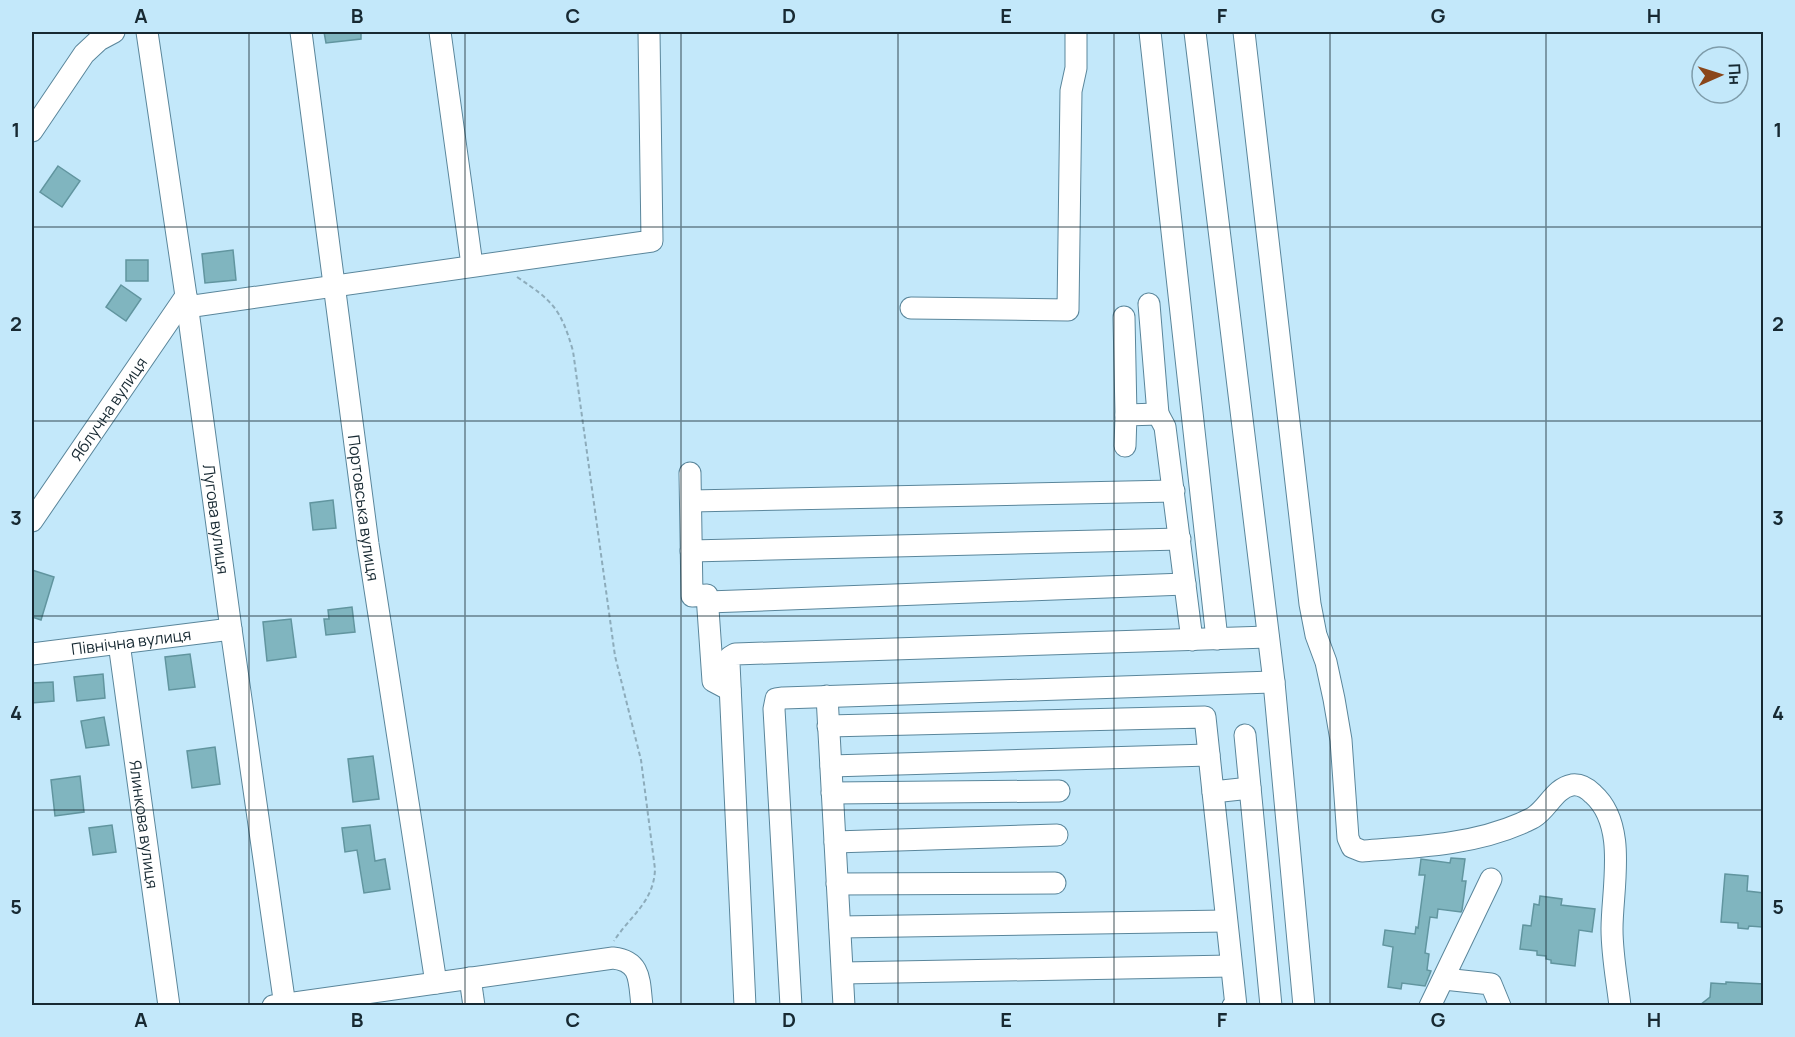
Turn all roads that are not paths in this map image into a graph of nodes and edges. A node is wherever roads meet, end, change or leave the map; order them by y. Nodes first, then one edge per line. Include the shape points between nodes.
1 (114, 32) edge
2 (147, 32) edge
3 (301, 32) edge
4 (440, 32) edge
5 (649, 32) edge
6 (1076, 32) edge
7 (1150, 32) edge
8 (1195, 32) edge
9 (1244, 32) edge
10 (32, 131) edge
11 (472, 265) junction
12 (333, 286) junction
13 (186, 301) junction
14 (1149, 304) dead end
15 (911, 308) dead end
16 (1124, 317) dead end
17 (1158, 414) junction
18 (1126, 415) junction
19 (1125, 446) dead end
20 (690, 472) dead end
21 (1174, 491) junction
22 (691, 501) junction
23 (32, 521) edge
24 (1180, 539) junction
25 (692, 551) junction
26 (1185, 584) junction
27 (708, 602) junction
28 (231, 629) junction
29 (1268, 637) junction
30 (1217, 639) junction
31 (1192, 640) junction
32 (119, 643) junction
33 (32, 654) edge
34 (1274, 682) junction
35 (730, 690) junction
36 (827, 696) junction
37 (828, 726) junction
38 (1245, 735) dead end
39 (1209, 755) junction
40 (831, 766) junction
41 (1250, 788) junction
42 (1059, 791) dead end
43 (1213, 792) junction
44 (832, 793) junction
45 (1057, 835) dead end
46 (835, 842) junction
47 (1491, 879) dead end
48 (1055, 883) dead end
49 (837, 884) junction
50 (1227, 921) junction
51 (840, 927) junction
52 (1232, 966) junction
53 (843, 973) junction
54 (470, 978) junction
55 (1444, 979) junction
56 (436, 983) junction
57 (169, 1005) edge
58 (281, 1005) edge
59 (474, 1005) edge
60 (642, 1005) edge
61 (746, 1005) edge
62 (791, 1005) edge
63 (844, 1005) edge
64 (1233, 1005) edge
65 (1271, 1005) edge
66 (1304, 1005) edge
67 (1430, 1005) edge
68 (1500, 1005) edge
69 (1620, 1005) edge

1 - 10 street via 84,54
2 - 13 street, Лугова вулиця
3 - 12 street, Портовська вулиця
4 - 11 street
5 - 11 street via 652,240
6 - 15 street via 1076,68 1071,91 1068,310
7 - 30 street
8 - 29 street
9 - 69 street via 1310,604 1341,740 1348,838 1352,847 1362,851 1481,836 1534,817 1557,793 1572,785 1584,788 1601,804 1613,829 1616,863 1612,929
11 - 12 street
12 - 13 street
12 - 56 street, Портовська вулиця via 368,544
13 - 23 street, Яблучна вулиця
13 - 28 street, Лугова вулиця
14 - 17 street
16 - 18 street
17 - 18 street
17 - 21 street via 1165,428
18 - 19 street
20 - 22 street
21 - 22 street
21 - 24 street
22 - 25 street
24 - 25 street
24 - 26 street
25 - 27 street via 692,596 707,595
26 - 27 street
26 - 31 street
27 - 35 street via 713,681
28 - 32 street, Північна вулиця
28 - 58 street, Лугова вулиця
29 - 30 street
29 - 34 street
30 - 31 street
31 - 35 street via 735,654 729,663
32 - 33 street, Північна вулиця
32 - 57 street, Ялинкова вулиця
34 - 36 street
34 - 66 street
35 - 61 street
36 - 37 street
36 - 62 street via 776,699 774,709
37 - 39 street via 1205,717
37 - 40 street
38 - 41 street
39 - 40 street
39 - 43 street
40 - 44 street
41 - 43 street
41 - 65 street
42 - 44 street
43 - 50 street
44 - 46 street
45 - 46 street
46 - 49 street
47 - 55 street
48 - 49 street
49 - 51 street
50 - 51 street
50 - 52 street
51 - 53 street
52 - 53 street
52 - 64 street
53 - 63 street
54 - 56 street
54 - 59 street
54 - 60 street via 621,960 638,974
55 - 67 street
55 - 68 street via 1491,984
56 - 58 street

